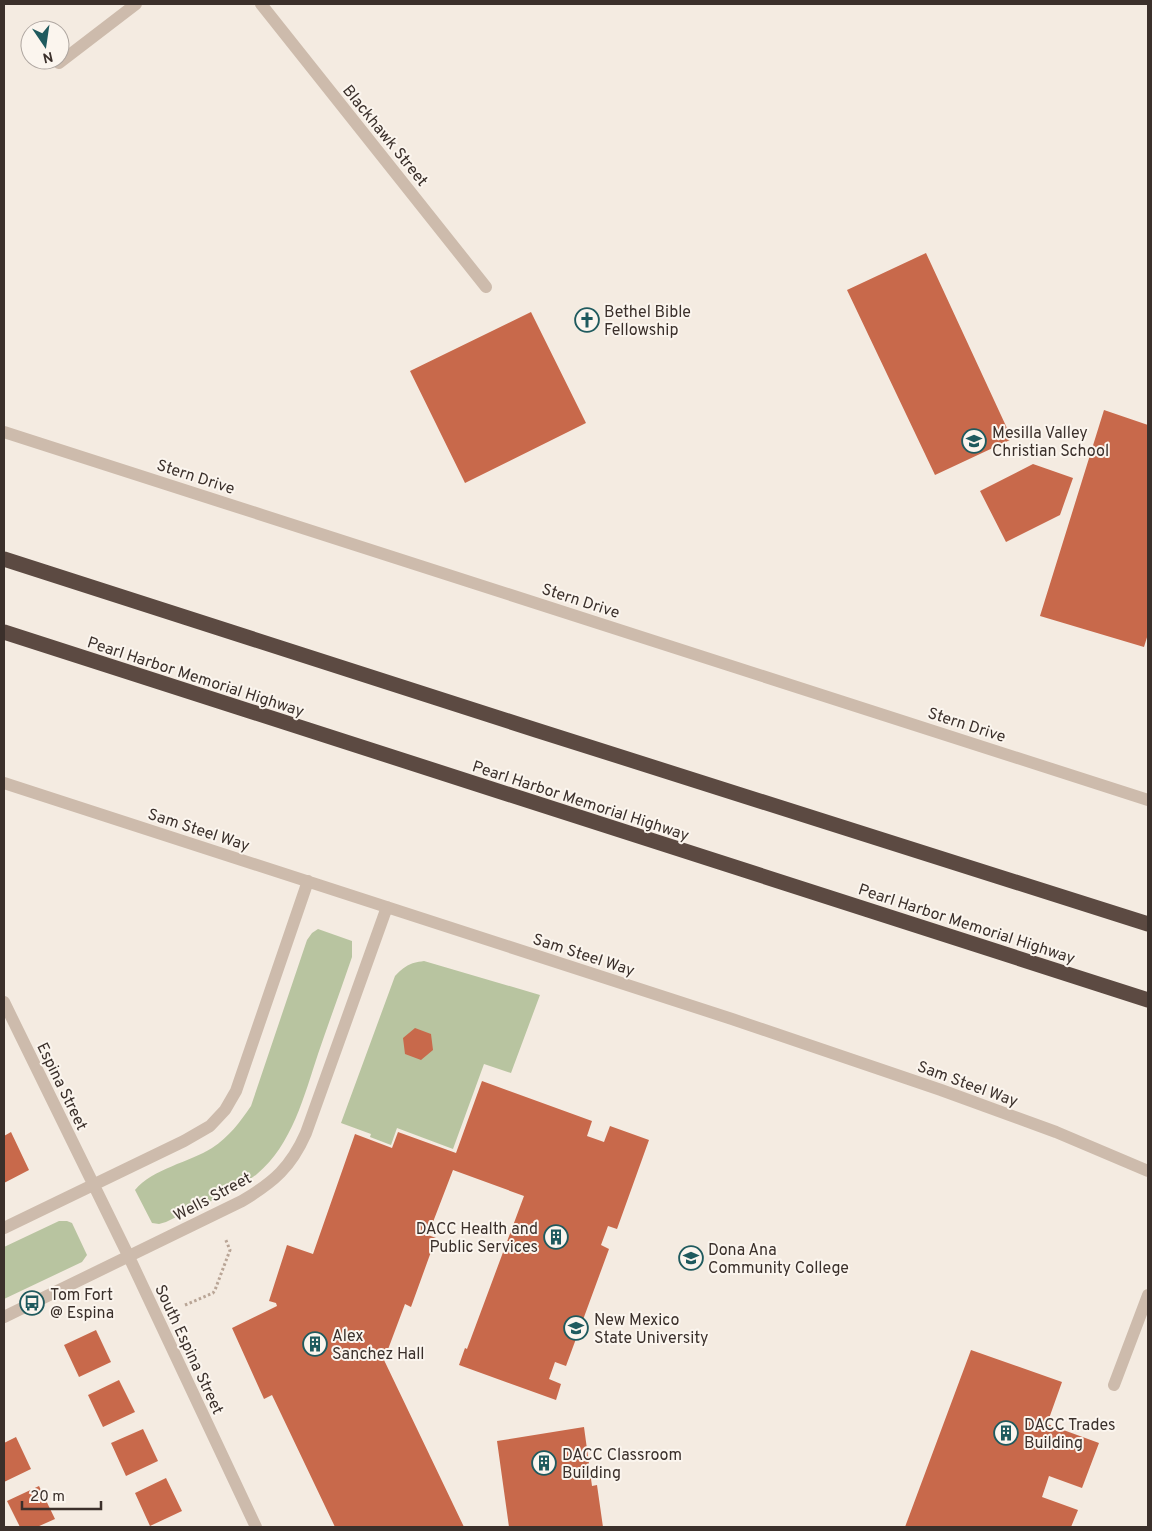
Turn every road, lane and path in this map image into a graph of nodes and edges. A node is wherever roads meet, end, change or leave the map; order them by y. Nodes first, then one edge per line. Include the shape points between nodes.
1 (136, 4) edge
2 (261, 4) edge
3 (70, 55) edge
4 (486, 287) dead end
5 (4, 432) edge
6 (4, 559) edge
7 (4, 632) edge
8 (4, 783) edge
9 (1148, 800) edge
10 (308, 881) junction
11 (388, 907) junction
12 (1148, 924) edge
13 (1148, 1000) edge
14 (4, 1002) edge
15 (1148, 1171) edge
16 (93, 1184) junction
17 (4, 1228) edge
18 (225, 1238) dead end
19 (129, 1257) junction
20 (1148, 1295) edge
21 (185, 1305) dead end
22 (4, 1317) edge
23 (1114, 1385) dead end
24 (256, 1527) edge

1 - 3 street
2 - 4 street, Blackhawk Street
5 - 9 street, Stern Drive
6 - 12 highway
7 - 13 highway, Pearl Harbor Memorial Highway
8 - 10 street, Sam Steel Way
10 - 11 street, Sam Steel Way
10 - 16 street via 236,1091 225,1110 210,1126 184,1141
11 - 15 street, Sam Steel Way via 732,1018 941,1090 1056,1132
11 - 19 street, Wells Street via 306,1133 289,1164 263,1188 242,1201
14 - 16 street, Espina Street
16 - 17 street
16 - 19 street, South Espina Street
18 - 21 path via 230,1250 215,1290
19 - 22 street, Wells Street
19 - 24 street, South Espina Street
20 - 23 street

